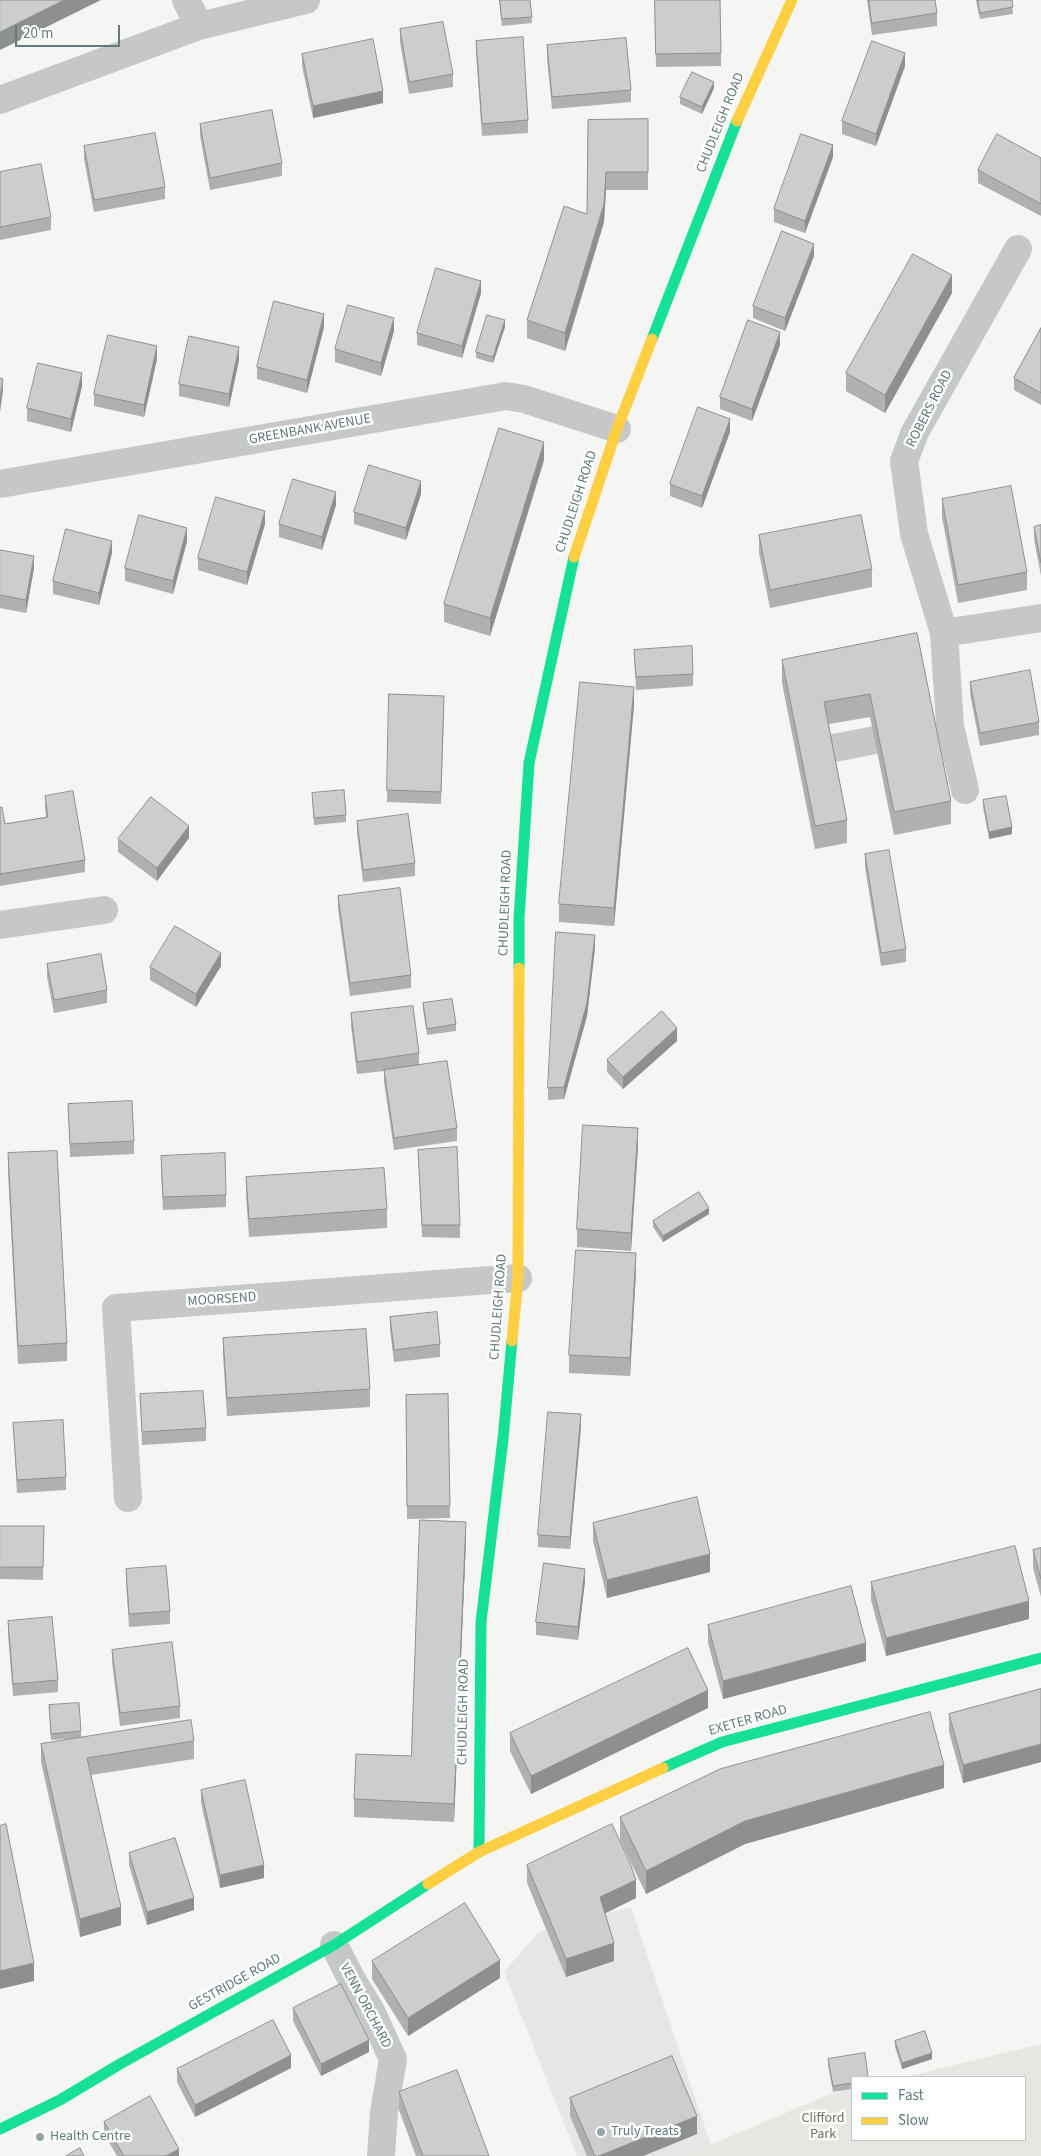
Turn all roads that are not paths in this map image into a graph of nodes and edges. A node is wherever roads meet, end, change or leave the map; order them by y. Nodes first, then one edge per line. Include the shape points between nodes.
1 (186, 0) edge
2 (306, 0) edge
3 (792, 0) edge
4 (199, 26) junction
5 (0, 100) edge
6 (1018, 249) dead end
7 (617, 429) junction
8 (0, 484) edge
9 (1041, 618) edge
10 (944, 633) junction
11 (950, 726) junction
12 (818, 750) edge
13 (965, 790) dead end
14 (104, 910) dead end
15 (0, 925) edge
16 (518, 1278) junction
17 (128, 1498) dead end
18 (1041, 1658) edge
19 (479, 1852) junction
20 (334, 1945) junction
21 (0, 2129) edge
22 (381, 2156) edge

1 - 4 street
2 - 4 street
3 - 7 main road, CHUDLEIGH ROAD via 744,103
4 - 5 street
6 - 10 street, ROBERS ROAD via 915,432 904,461 914,534
7 - 8 street, GREENBANK AVENUE via 506,396
7 - 16 main road, CHUDLEIGH ROAD via 577,544 529,763 519,919
9 - 10 street
10 - 11 street, ROBERS ROAD
11 - 12 street
11 - 13 street, ROBERS ROAD
14 - 15 street
16 - 17 street, MOORSEND via 116,1308
16 - 19 main road, CHUDLEIGH ROAD via 481,1622
18 - 19 main road, EXETER ROAD via 722,1742
19 - 20 main road, GESTRIDGE ROAD
20 - 21 main road, GESTRIDGE ROAD via 60,2100
20 - 22 street, VENN ORCHARD via 371,2011 393,2059

